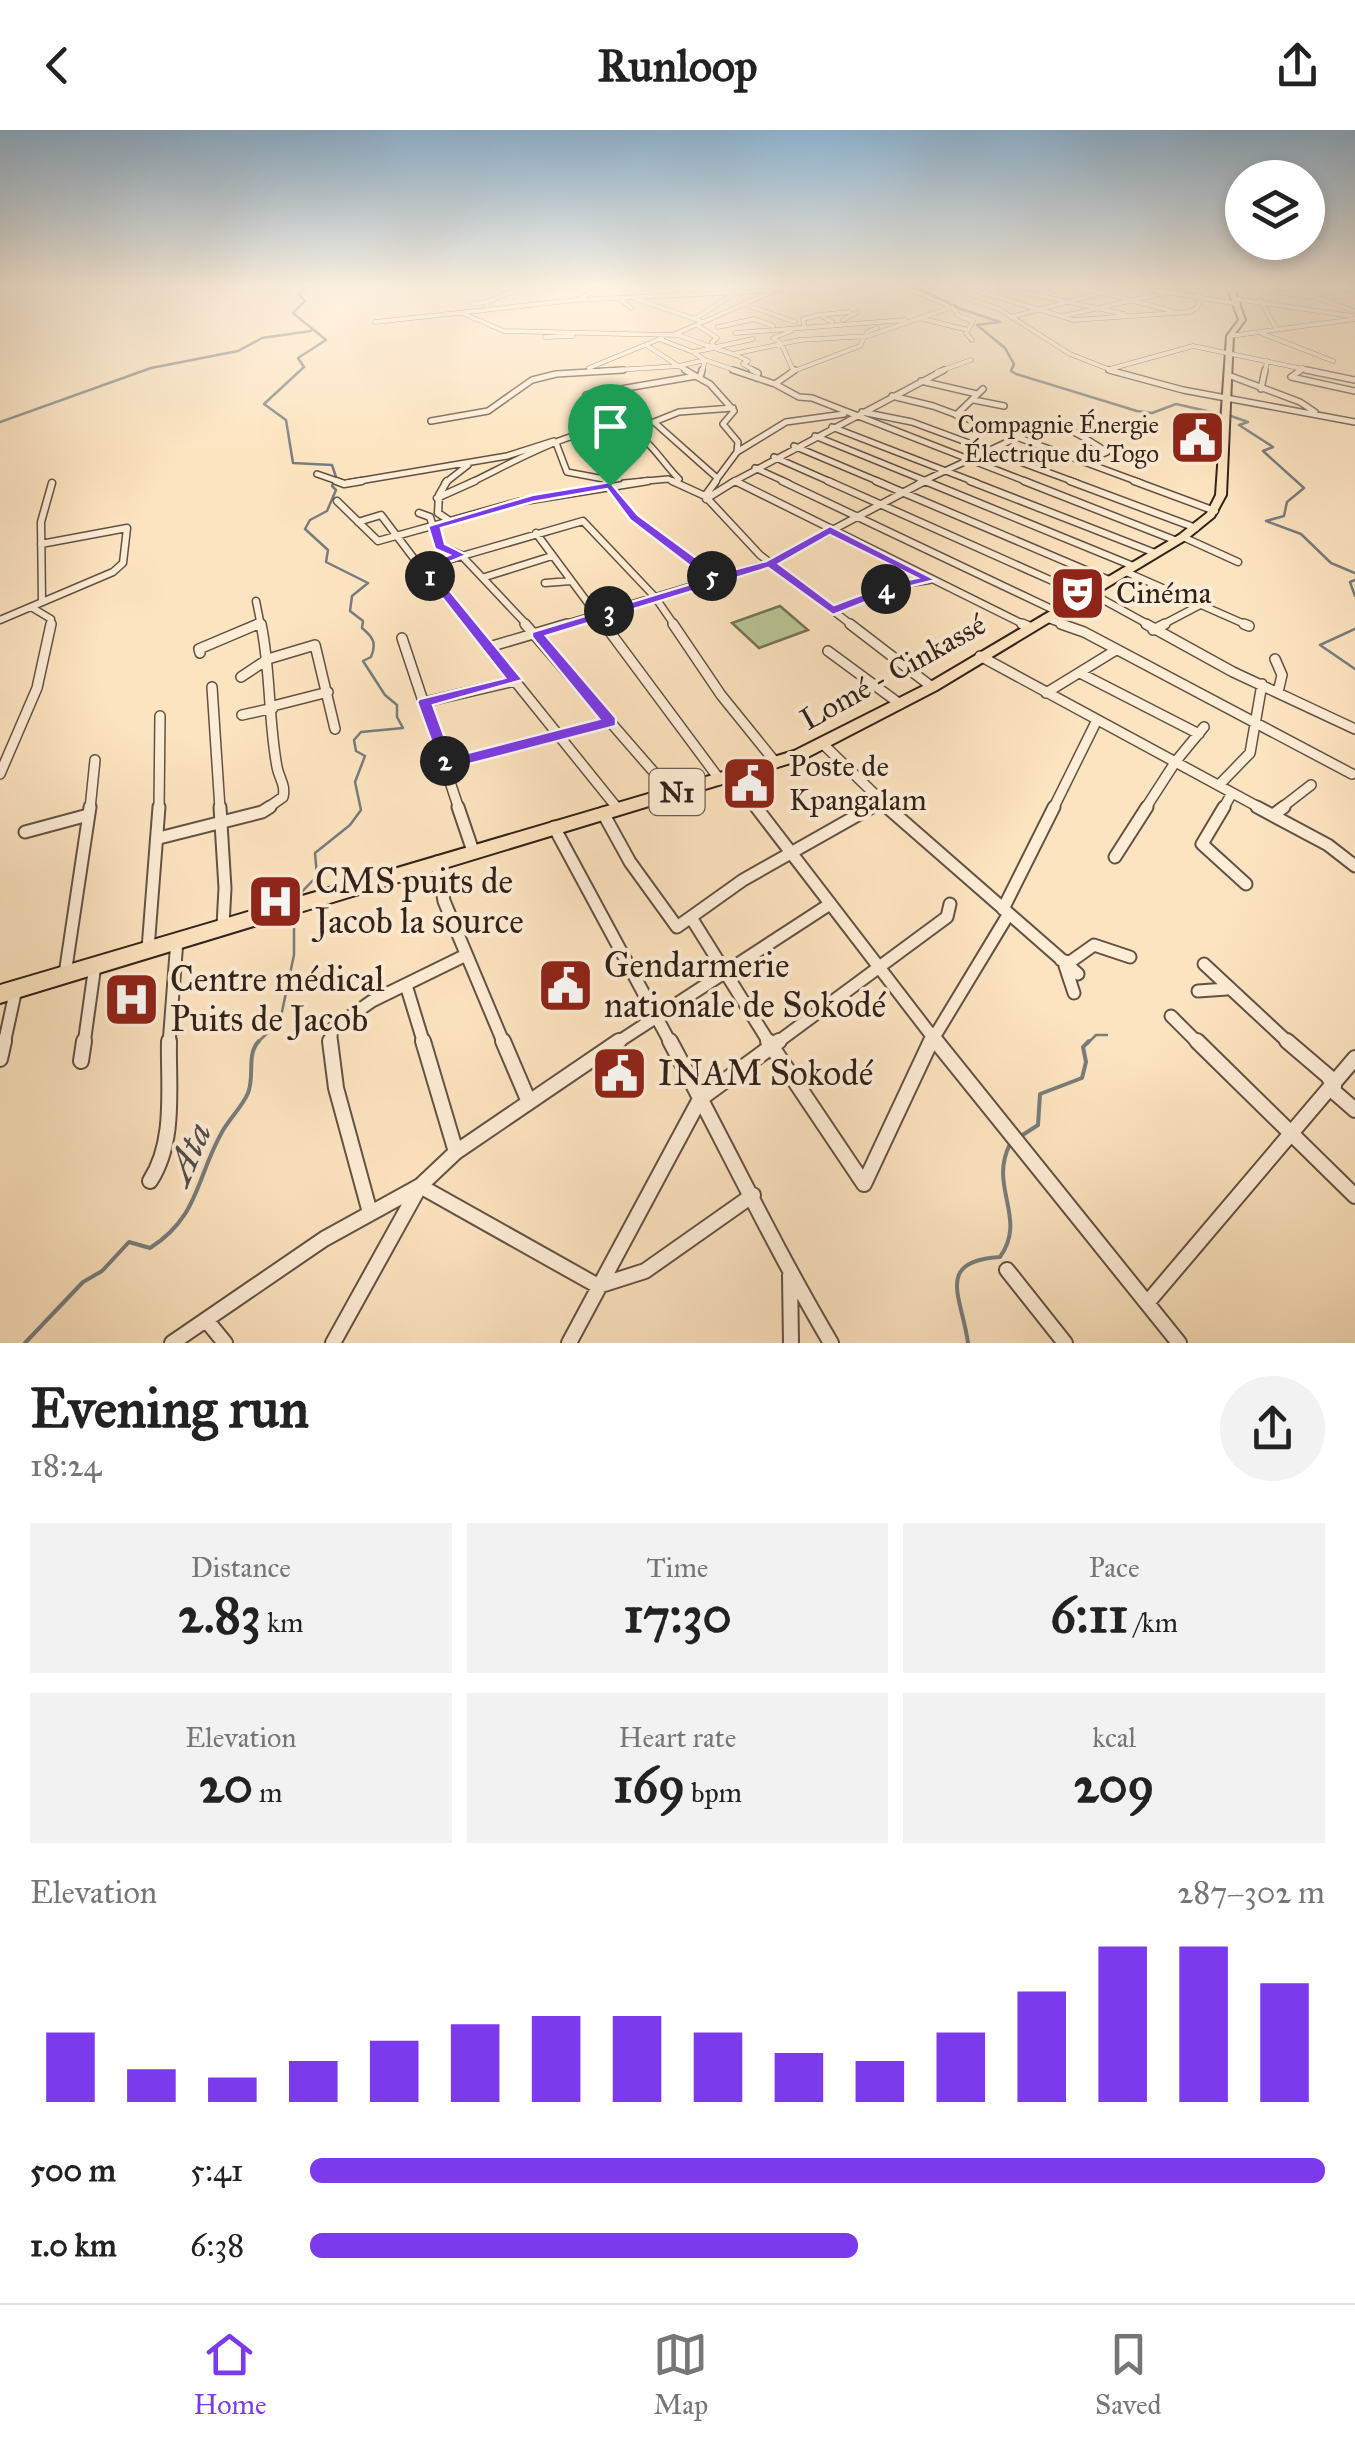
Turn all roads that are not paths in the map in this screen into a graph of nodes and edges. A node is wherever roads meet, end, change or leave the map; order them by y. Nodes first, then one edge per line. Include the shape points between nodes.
1 (656, 341) edge
2 (663, 341) edge
3 (692, 341) edge
4 (714, 341) edge
5 (746, 341) edge
6 (757, 341) edge
7 (778, 341) edge
8 (802, 341) edge
9 (835, 341) edge
10 (864, 341) edge
11 (1046, 341) edge
12 (1229, 341) edge
13 (1280, 341) edge
14 (782, 343) junction
15 (646, 345) junction
16 (769, 346) junction
17 (714, 348) junction
18 (845, 349) junction
19 (693, 352) junction
20 (1228, 352) junction
21 (733, 354) junction
22 (706, 360) junction
23 (972, 360) dead end
24 (1267, 361) junction
25 (679, 366) junction
26 (1305, 368) junction
27 (1109, 369) junction
28 (793, 370) junction
29 (576, 372) junction
30 (1228, 375) junction
31 (698, 377) junction
32 (1290, 377) junction
33 (756, 378) junction
34 (1355, 380) edge
35 (921, 381) junction
36 (775, 384) junction
37 (984, 389) dead end
38 (1261, 389) junction
39 (1355, 392) edge
40 (892, 396) junction
41 (976, 397) junction
42 (1226, 397) junction
43 (1290, 399) junction
44 (1004, 406) dead end
45 (733, 408) junction
46 (1294, 410) junction
47 (862, 412) junction
48 (1317, 414) junction
49 (852, 415) junction
50 (956, 415) junction
51 (431, 421) dead end
52 (1355, 422) edge
53 (832, 427) junction
54 (815, 436) junction
55 (1013, 436) junction
56 (638, 438) junction
57 (558, 441) junction
58 (794, 446) junction
59 (988, 451) junction
60 (737, 452) junction
61 (774, 457) junction
62 (968, 461) junction
63 (476, 462) junction
64 (1084, 462) junction
65 (755, 468) junction
66 (948, 471) junction
67 (317, 474) dead end
68 (716, 477) junction
69 (927, 481) junction
70 (735, 482) junction
71 (52, 483) dead end
72 (610, 486) junction
73 (690, 487) junction
74 (904, 494) junction
75 (706, 497) junction
76 (437, 498) junction
77 (337, 501) dead end
78 (882, 505) junction
79 (1215, 511) junction
80 (419, 513) dead end
81 (855, 517) junction
82 (450, 521) junction
83 (358, 522) junction
84 (434, 526) junction
85 (830, 530) junction
86 (536, 532) junction
87 (1185, 535) junction
88 (397, 536) junction
89 (378, 541) junction
90 (42, 544) junction
91 (405, 548) junction
92 (1155, 554) junction
93 (461, 555) junction
94 (552, 556) junction
95 (415, 560) dead end
96 (1238, 562) dead end
97 (770, 564) junction
98 (1129, 568) junction
99 (484, 577) junction
100 (716, 579) junction
101 (930, 580) junction
102 (1109, 580) junction
103 (571, 581) junction
104 (545, 584) dead end
105 (1086, 594) junction
106 (655, 598) junction
107 (256, 601) dead end
108 (42, 602) junction
109 (1200, 605) junction
110 (31, 607) junction
111 (833, 611) junction
112 (597, 614) junction
113 (1050, 615) junction
114 (0, 620) edge
115 (260, 623) junction
116 (1249, 626) dead end
117 (1029, 627) junction
118 (1153, 630) junction
119 (536, 634) junction
120 (402, 638) dead end
121 (489, 648) junction
122 (1116, 650) junction
123 (828, 651) dead end
124 (200, 653) dead end
125 (980, 656) junction
126 (268, 659) junction
127 (1275, 659) dead end
128 (1080, 672) junction
129 (241, 677) dead end
130 (516, 680) junction
131 (1262, 684) junction
132 (212, 687) dead end
133 (932, 687) junction
134 (328, 692) junction
135 (1278, 692) junction
136 (1046, 693) junction
137 (291, 694) dead end
138 (424, 702) junction
139 (900, 704) junction
140 (275, 706) junction
141 (242, 715) dead end
142 (160, 716) dead end
143 (1097, 720) junction
144 (610, 722) junction
145 (1256, 724) junction
146 (335, 729) dead end
147 (1355, 729) edge
148 (560, 734) junction
149 (824, 745) junction
150 (95, 760) dead end
151 (1176, 761) junction
152 (776, 762) junction
153 (446, 764) junction
154 (0, 774) edge
155 (1352, 774) dead end
156 (726, 778) junction
157 (1310, 784) dead end
158 (1218, 785) junction
159 (672, 794) junction
160 (1232, 794) junction
161 (882, 802) junction
162 (610, 811) junction
163 (88, 815) junction
164 (1273, 815) junction
165 (220, 824) junction
166 (554, 827) junction
167 (25, 832) dead end
168 (159, 838) junction
169 (472, 851) junction
170 (791, 854) junction
171 (1115, 857) dead end
172 (437, 862) junction
173 (1355, 866) edge
174 (1246, 884) dead end
175 (830, 904) junction
176 (950, 904) dead end
177 (1006, 912) junction
178 (692, 919) junction
179 (223, 926) junction
180 (177, 940) junction
181 (148, 949) junction
182 (466, 955) junction
183 (1130, 957) dead end
184 (1060, 960) junction
185 (1204, 964) dead end
186 (96, 965) junction
187 (878, 965) junction
188 (724, 970) junction
189 (65, 974) junction
190 (1078, 974) dead end
191 (406, 985) junction
192 (1227, 988) junction
193 (8, 991) edge
194 (1198, 992) dead end
195 (1074, 993) dead end
196 (657, 1015) junction
197 (1171, 1016) dead end
198 (933, 1037) junction
199 (771, 1046) junction
200 (1355, 1058) edge
201 (0, 1060) edge
202 (81, 1061) dead end
203 (1333, 1088) junction
204 (700, 1099) junction
205 (529, 1102) junction
206 (1355, 1110) edge
207 (1292, 1136) junction
208 (456, 1152) junction
209 (150, 1181) dead end
210 (420, 1186) junction
211 (753, 1194) junction
212 (1355, 1196) edge
213 (369, 1209) junction
214 (1007, 1270) dead end
215 (790, 1272) junction
216 (598, 1286) junction
217 (1148, 1302) junction
218 (207, 1321) junction
219 (172, 1343) edge
220 (225, 1343) edge
221 (333, 1343) edge
222 (570, 1343) edge
223 (791, 1343) edge
224 (831, 1343) edge
225 (1066, 1343) edge
226 (1180, 1343) edge

1 - 15 street
2 - 19 street
3 - 17 street
4 - 17 street
5 - 17 street
6 - 16 street
7 - 14 street
8 - 14 street
9 - 18 street
10 - 18 street
11 - 27 street
12 - 20 highway
13 - 26 street via 1333,361
14 - 16 street
14 - 28 street
15 - 25 street
15 - 29 street
16 - 21 street
17 - 19 street
17 - 21 street
18 - 28 street
19 - 22 street
20 - 24 street
20 - 27 street via 1185,347
20 - 30 highway
21 - 33 street via 748,361 743,364
22 - 25 street
22 - 31 street
22 - 33 street
23 - 35 street
24 - 26 street
24 - 38 street
25 - 29 street
25 - 31 street
26 - 32 street
26 - 34 street
27 - 42 street
28 - 36 street
29 - 51 street via 532,380 475,416
30 - 38 street
30 - 42 highway
31 - 45 street
31 - 56 street via 586,395 638,423
32 - 39 street
32 - 43 street
33 - 36 street
35 - 40 street
35 - 41 street
36 - 49 street
37 - 41 street
38 - 43 street
40 - 47 street
40 - 50 street
41 - 44 street
41 - 50 street
42 - 46 street
42 - 79 highway
43 - 46 street
43 - 48 street
45 - 60 street via 723,424 738,442
45 - 68 street via 680,412 654,422
46 - 48 street
47 - 49 street
47 - 59 street
48 - 52 street
49 - 53 street
49 - 60 street via 774,424
49 - 62 street
50 - 55 street
53 - 54 street
53 - 66 street
54 - 58 street
54 - 69 street
55 - 59 street
55 - 64 street
55 - 64 street via 1032,426 1066,426 1107,452
56 - 57 street via 623,430
56 - 73 street
57 - 63 street
57 - 72 street via 567,472 602,478
57 - 76 street
58 - 61 street
58 - 74 street
59 - 62 street
59 - 87 street
60 - 68 street
61 - 65 street
61 - 78 street
62 - 66 street
62 - 87 street
63 - 67 street via 344,484
63 - 76 street via 440,488
64 - 79 street
65 - 70 street
65 - 81 street
66 - 69 street
66 - 92 street
68 - 75 street
69 - 74 street
69 - 98 street
70 - 75 street
70 - 85 street
71 - 90 street via 40,522
72 - 73 street via 666,479
72 - 82 street
72 - 100 street via 634,517
73 - 75 street
74 - 78 street
74 - 102 street
75 - 97 street
76 - 82 street via 438,512
77 - 83 street
78 - 81 street
78 - 105 street
79 - 87 highway, Lomé - Cinkassé / N1
80 - 84 street
81 - 85 street
81 - 113 street
82 - 84 street
83 - 88 street via 381,516
83 - 89 street
84 - 88 street
84 - 93 street via 439,546
85 - 97 street
85 - 101 street
86 - 93 street
86 - 94 street
86 - 106 street via 583,521
87 - 92 highway, Lomé - Cinkassé / N1
87 - 96 street
88 - 89 street
88 - 91 street
89 - 91 street
90 - 108 street
90 - 108 street via 127,528 123,563 113,572
91 - 95 street
92 - 98 highway, Lomé - Cinkassé / N1
93 - 99 street
93 - 121 street via 424,567
94 - 99 street
94 - 103 street
97 - 100 street
97 - 111 street
98 - 102 highway, Lomé - Cinkassé / N1
98 - 109 street
99 - 119 street
100 - 106 street
101 - 111 street
101 - 117 street
102 - 105 highway, Lomé - Cinkassé / N1
103 - 104 street
103 - 112 street
105 - 113 highway, Lomé - Cinkassé / N1
105 - 118 street
106 - 112 street
106 - 152 street via 721,696
107 - 115 street
108 - 110 street
109 - 116 street
109 - 118 street
110 - 114 street
110 - 154 street via 51,619 50,640
111 - 133 street
112 - 119 street
112 - 156 street
113 - 117 highway, Lomé - Cinkassé / N1
113 - 122 street
115 - 124 street
115 - 126 street
117 - 125 highway, Lomé - Cinkassé / N1
118 - 131 street
119 - 121 street
119 - 144 street
120 - 138 street
121 - 130 street
122 - 128 street
122 - 145 street
123 - 139 street
125 - 133 highway, Lomé - Cinkassé / N1
125 - 136 street
126 - 129 street
126 - 134 street via 314,645
126 - 140 street
127 - 135 street via 1282,675
128 - 136 street
128 - 151 street via 1202,730
130 - 138 street
130 - 148 street
131 - 135 street
131 - 145 street
132 - 165 street
133 - 139 highway, Lomé - Cinkassé / N1
134 - 140 street
134 - 146 street
135 - 147 street
136 - 143 street
137 - 140 street
138 - 153 street
139 - 149 highway, Lomé - Cinkassé / N1
140 - 141 street
140 - 165 street via 283,797 262,812
142 - 168 street
143 - 151 street
143 - 177 street
144 - 148 street
144 - 159 street
145 - 155 street
145 - 158 street via 1250,753
148 - 153 street
148 - 162 street
149 - 152 highway, Lomé - Cinkassé / N1
149 - 161 street
150 - 163 street
151 - 158 street
151 - 171 street
152 - 156 highway, Lomé - Cinkassé / N1
153 - 169 street
156 - 159 highway, Lomé - Cinkassé / N1
156 - 170 street
157 - 164 street
158 - 160 street
159 - 162 highway, Lomé - Cinkassé / N1
160 - 164 street
160 - 174 street via 1202,844
161 - 170 street
161 - 177 street
162 - 166 highway, Lomé - Cinkassé / N1
162 - 178 street via 630,862 677,927
163 - 167 street
163 - 189 street
164 - 173 street
165 - 168 street
165 - 179 street
166 - 169 highway, Lomé - Cinkassé / N1
166 - 196 street
168 - 181 street
169 - 172 highway, Lomé - Cinkassé / N1
170 - 175 street
170 - 178 street
172 - 179 highway, Lomé - Cinkassé / N1
172 - 182 street
175 - 187 street
175 - 188 street
176 - 187 street via 946,917
177 - 184 street
177 - 198 street
178 - 188 street
179 - 180 highway, Lomé - Cinkassé / N1
180 - 181 highway, Lomé - Cinkassé / N1
180 - 209 street via 167,1138 164,1160
181 - 186 highway, Lomé - Cinkassé / N1
182 - 191 street
182 - 205 street
183 - 184 street via 1094,945 1070,962
184 - 190 street
184 - 195 street
185 - 192 street
186 - 189 highway, Lomé - Cinkassé / N1
186 - 202 street
187 - 198 street
187 - 199 street
188 - 196 street
188 - 199 street
189 - 193 highway, Lomé - Cinkassé / N1
191 - 208 street
191 - 213 street via 338,1021 328,1040
192 - 194 street
192 - 203 street via 1328,1076
193 - 201 street
196 - 204 street
196 - 205 street
197 - 207 street
198 - 199 street via 864,1184
198 - 217 street
199 - 204 street
200 - 203 street
203 - 206 street
203 - 207 street
204 - 211 street
204 - 216 street
205 - 208 street
207 - 212 street
207 - 217 street
208 - 210 street
210 - 213 street
210 - 216 street
210 - 221 street
211 - 215 street
211 - 216 street via 665,1262 626,1282
213 - 218 street
214 - 225 street
215 - 223 street
215 - 224 street
216 - 222 street
217 - 226 street
218 - 219 street
218 - 220 street

